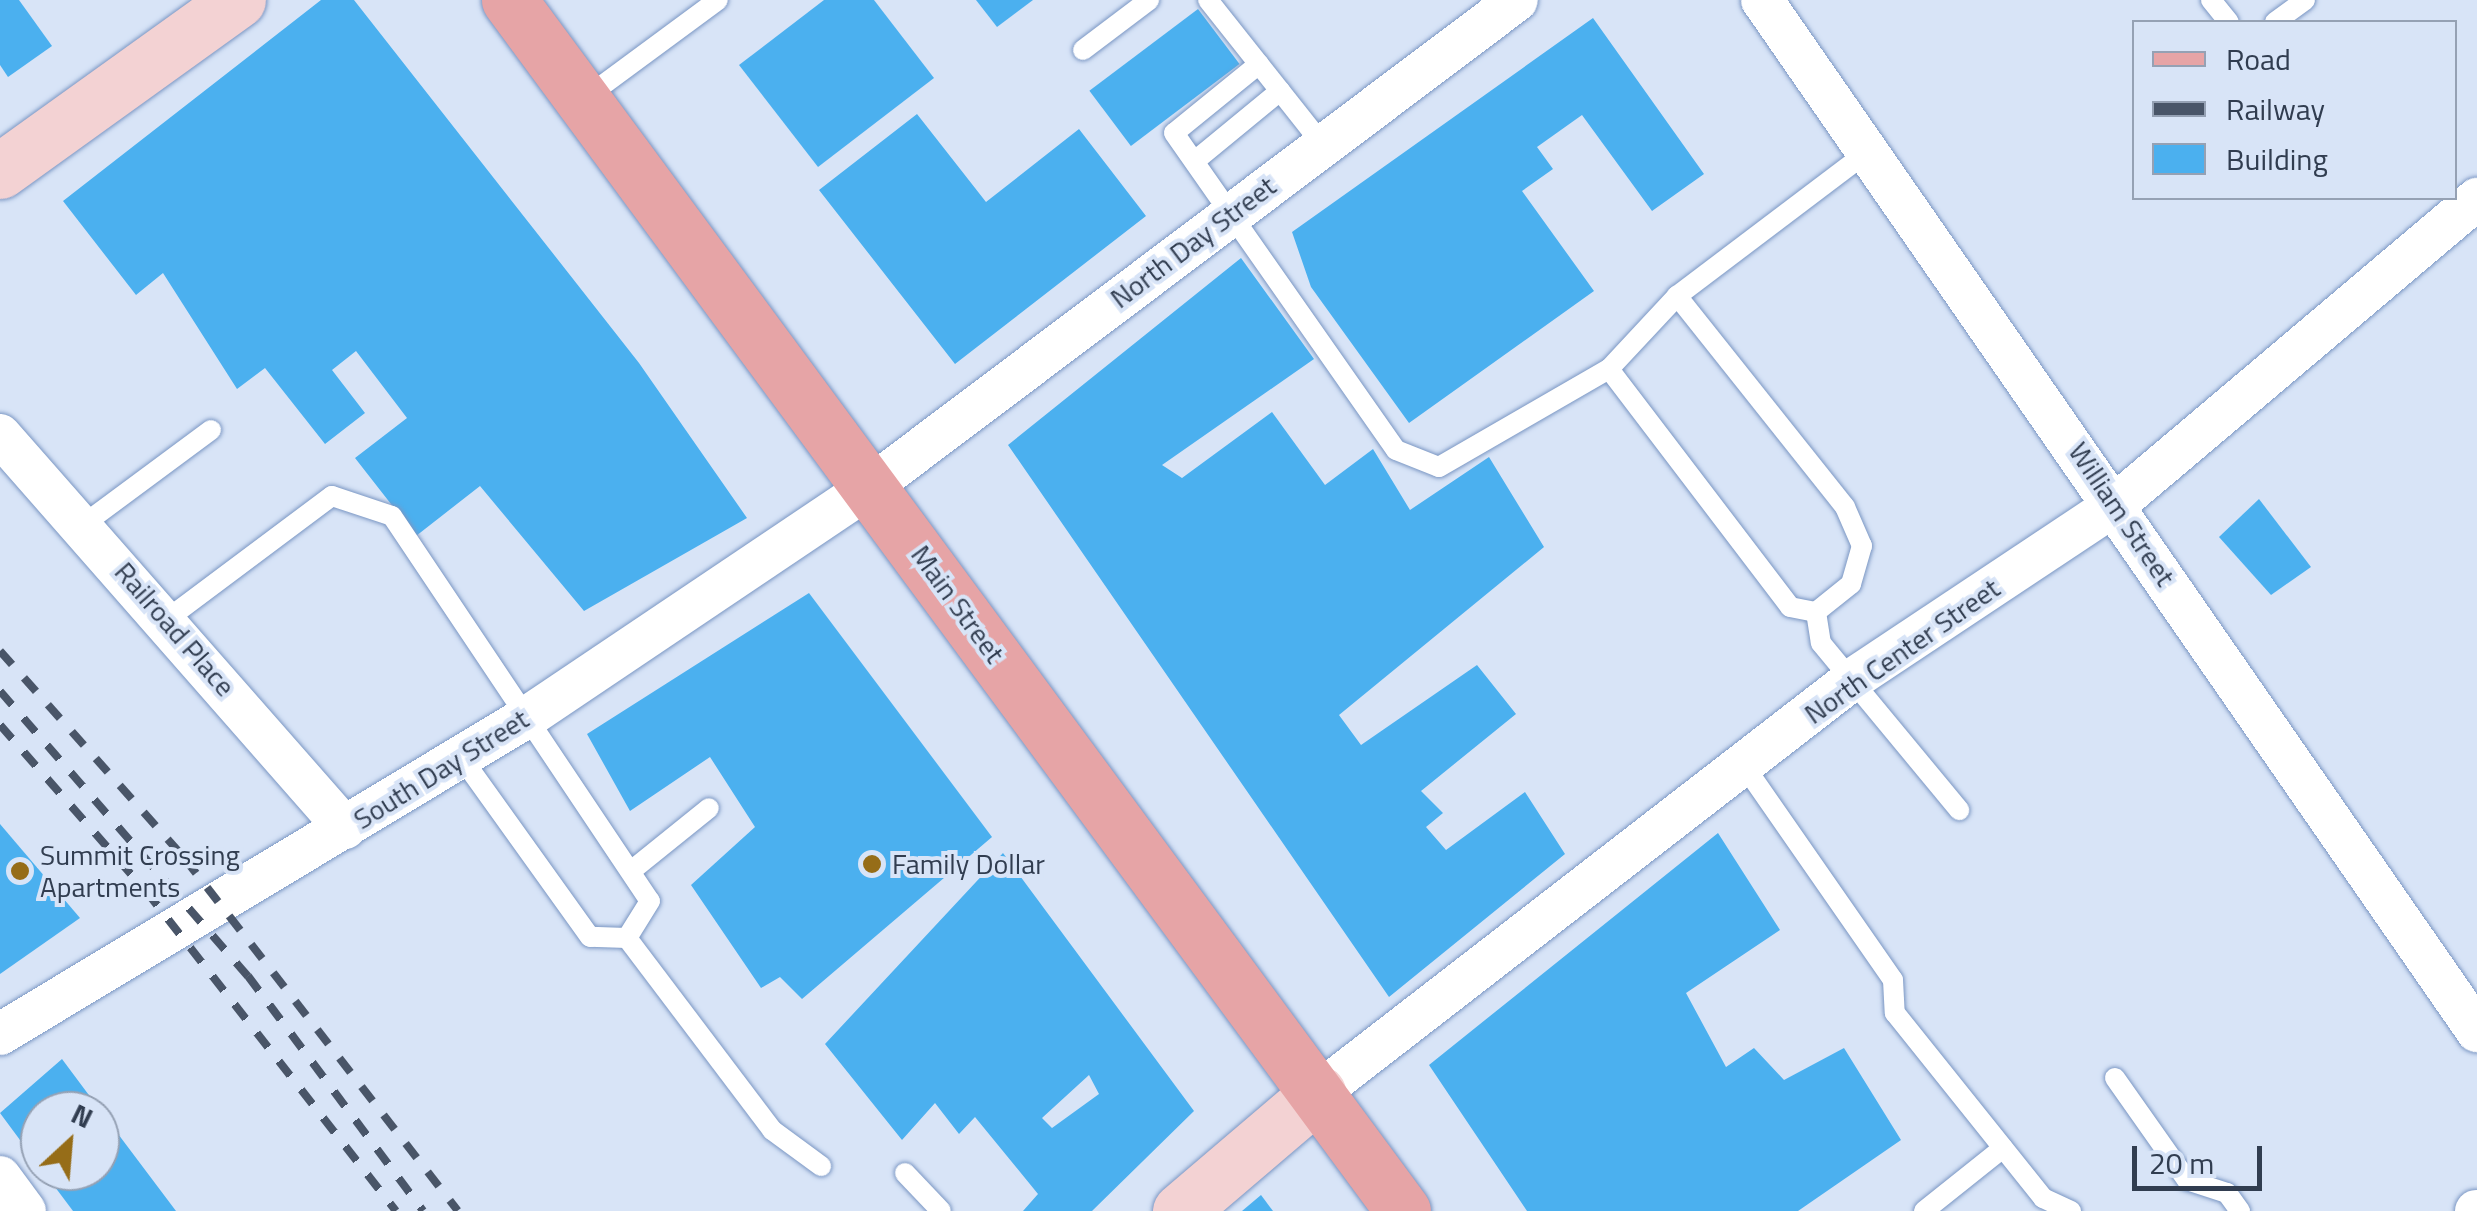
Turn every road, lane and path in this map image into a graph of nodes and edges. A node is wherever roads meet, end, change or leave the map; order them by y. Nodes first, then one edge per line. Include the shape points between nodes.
1 (238, 0) edge
2 (509, 0) edge
3 (718, 0) edge
4 (1150, 0) edge
5 (1208, 0) edge
6 (1516, 0) edge
7 (1762, 0) edge
8 (2210, 0) edge
9 (2306, 0) edge
10 (2227, 20) edge
11 (2278, 20) edge
12 (1083, 50) dead end
13 (1259, 64) junction
14 (1280, 91) junction
15 (584, 99) junction
16 (1322, 144) junction
17 (1872, 149) junction
18 (1196, 160) junction
19 (0, 172) edge
20 (2477, 199) edge
21 (1235, 210) junction
22 (1677, 296) junction
23 (1609, 369) junction
24 (211, 430) dead end
25 (0, 434) edge
26 (871, 486) junction
27 (2116, 504) junction
28 (84, 524) junction
29 (1816, 612) junction
30 (166, 620) junction
31 (1853, 679) junction
32 (532, 714) junction
33 (461, 757) junction
34 (1745, 767) junction
35 (709, 808) dead end
36 (1959, 810) dead end
37 (346, 828) junction
38 (631, 871) junction
39 (627, 938) junction
40 (2477, 1031) edge
41 (0, 1034) edge
42 (2115, 1078) dead end
43 (1318, 1093) junction
44 (2003, 1148) junction
45 (820, 1166) dead end
46 (905, 1172) dead end
47 (0, 1177) edge
48 (2041, 1204) edge
49 (26, 1211) edge
50 (941, 1211) edge
51 (1180, 1211) edge
52 (1403, 1211) edge
53 (1924, 1211) edge
54 (2071, 1211) edge
55 (2240, 1211) edge

1 - 19 main road
2 - 15 main road, Main Street
3 - 15 lane
4 - 12 lane
5 - 13 lane
6 - 16 street, North Day Street
7 - 17 street, William Street
8 - 10 lane
9 - 11 lane
13 - 14 lane
13 - 18 lane via 1174,133
14 - 16 lane
14 - 18 lane
15 - 26 main road, Main Street
16 - 21 street, North Day Street
17 - 22 lane
17 - 27 street, William Street
18 - 21 lane
20 - 27 street, North Center Street
21 - 23 lane via 1396,450 1439,467
21 - 26 street, North Day Street
22 - 23 lane
22 - 29 lane via 1844,507 1862,546 1850,584
23 - 29 lane via 1790,608
24 - 28 lane
25 - 28 street, Railroad Place
26 - 32 street, South Day Street
26 - 43 main road, Main Street
27 - 31 street, North Center Street
27 - 40 street, William Street
28 - 30 street, Railroad Place
29 - 31 lane via 1821,643
30 - 32 lane via 332,496 392,516
30 - 37 street, Railroad Place
31 - 34 street, North Center Street
31 - 36 lane
32 - 33 street, South Day Street
32 - 38 lane
33 - 37 street, South Day Street
33 - 39 lane via 590,937
34 - 43 street, North Center Street
34 - 44 lane via 1893,980 1895,1013
35 - 38 lane
37 - 41 street, South Day Street
38 - 39 lane via 650,901
39 - 45 lane via 772,1130
42 - 55 lane via 2187,1180 2227,1192
43 - 51 main road
43 - 52 main road, Main Street
44 - 48 lane
44 - 53 lane
46 - 50 lane
47 - 49 street
48 - 54 lane

